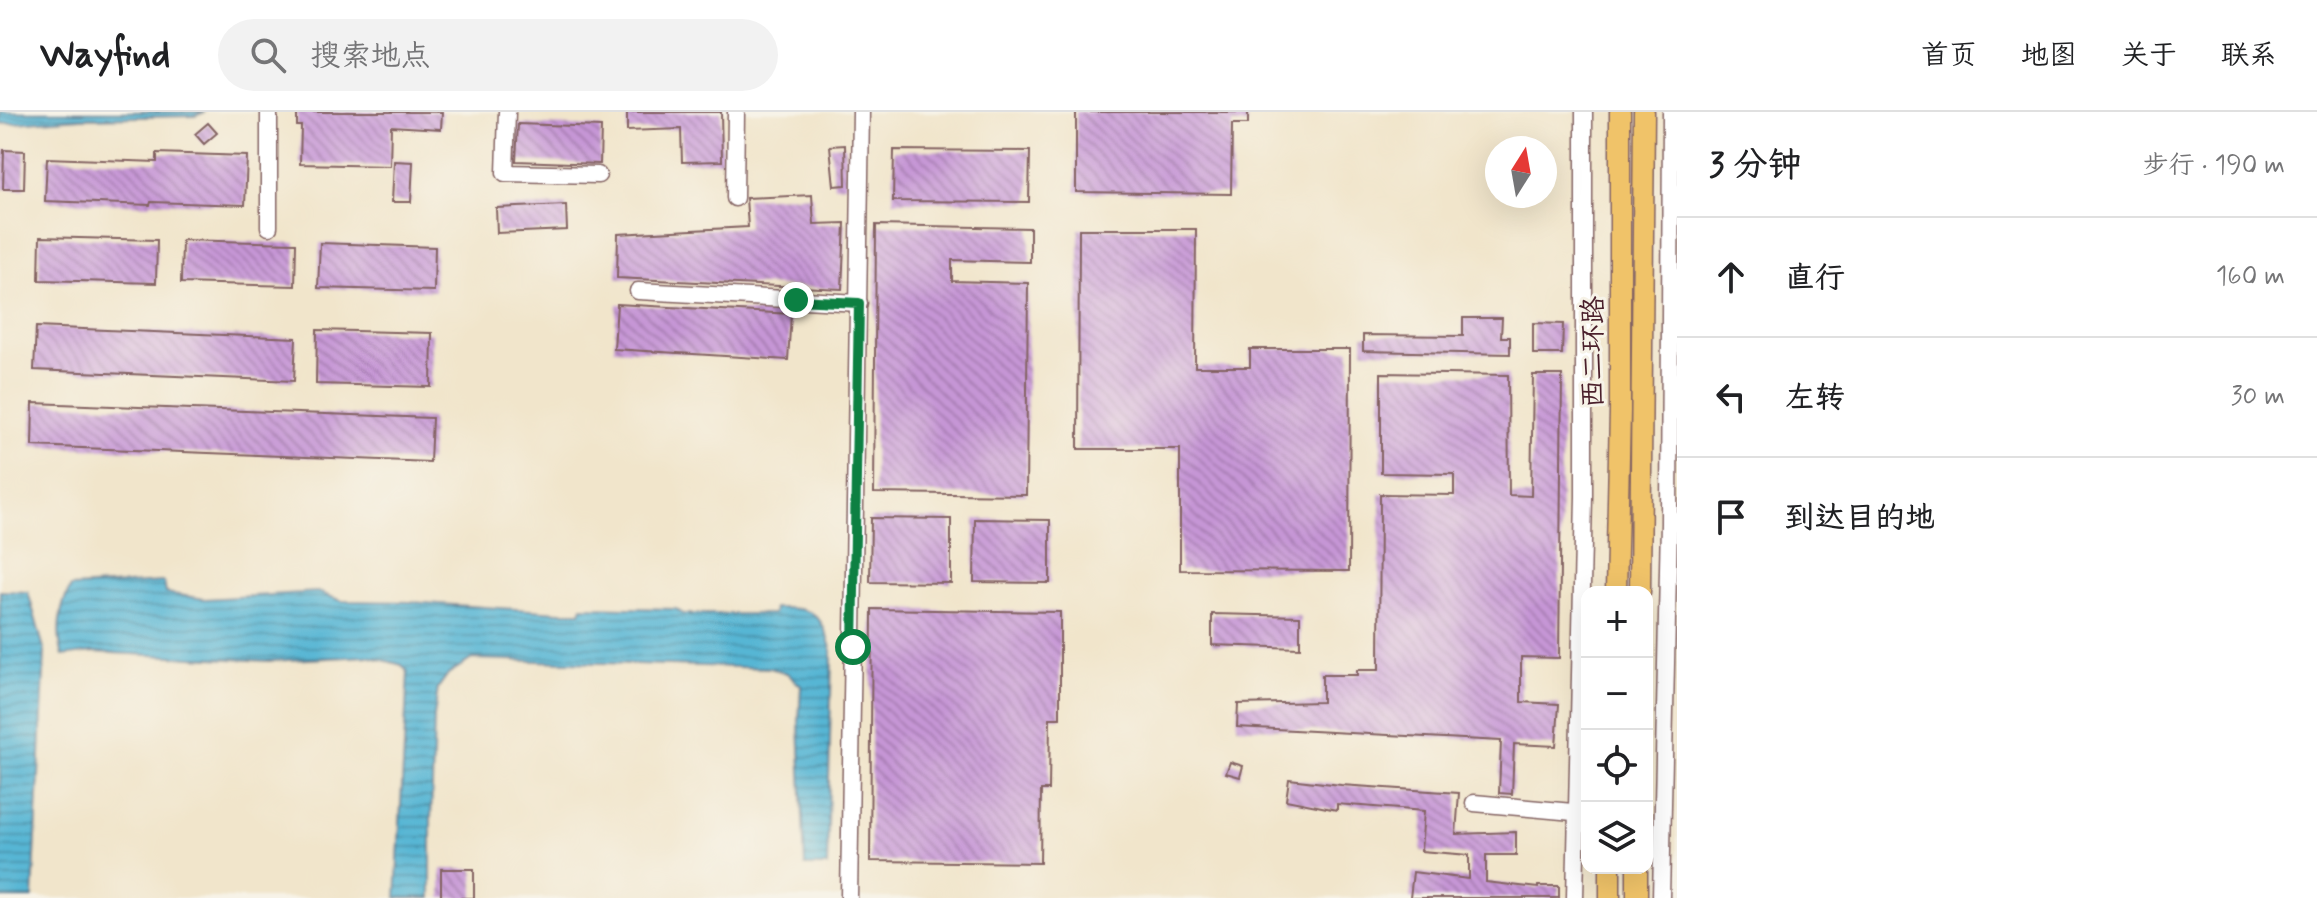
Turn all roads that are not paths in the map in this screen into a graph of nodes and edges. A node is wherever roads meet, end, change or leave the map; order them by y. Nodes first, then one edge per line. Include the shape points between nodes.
1 (269, 112) edge
2 (507, 112) edge
3 (736, 112) edge
4 (861, 112) edge
5 (1584, 112) edge
6 (1620, 112) edge
7 (1644, 112) edge
8 (1671, 112) edge
9 (598, 175) dead end
10 (735, 198) dead end
11 (269, 227) dead end
12 (638, 291) dead end
13 (859, 303) junction
14 (1641, 496) junction
15 (1673, 497) edge
16 (1616, 586) edge
17 (1640, 586) edge
18 (1582, 802) edge
19 (1474, 803) dead end
20 (1581, 812) edge
21 (1581, 824) edge
22 (1610, 874) edge
23 (1637, 874) edge
24 (849, 898) edge
25 (1575, 898) edge
26 (1610, 898) edge
27 (1637, 898) edge
28 (1661, 898) edge

1 - 11 street
2 - 9 street via 505,173
3 - 10 street
4 - 13 street
5 - 18 street
6 - 16 main road, 西二环路
7 - 14 main road, 西二环路
8 - 15 street
12 - 13 street
13 - 24 street
14 - 15 street
14 - 17 main road, 西二环路
15 - 28 street
19 - 20 street
21 - 25 street
22 - 26 main road
23 - 27 main road

